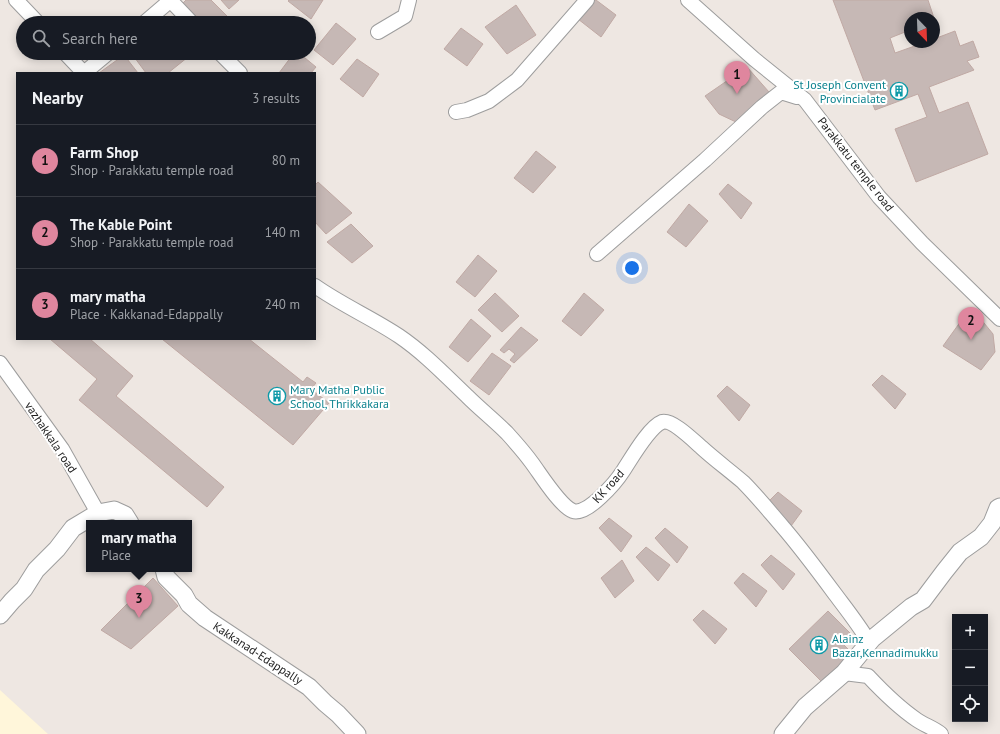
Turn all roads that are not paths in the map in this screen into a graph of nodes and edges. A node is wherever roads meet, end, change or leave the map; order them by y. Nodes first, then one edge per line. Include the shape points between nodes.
1 (16, 0) edge
2 (170, 0) edge
3 (409, 0) edge
4 (587, 0) edge
5 (688, 0) edge
6 (31, 16) edge
7 (152, 16) edge
8 (185, 16) edge
9 (378, 32) dead end
10 (72, 60) edge
11 (100, 60) edge
12 (227, 60) edge
13 (83, 72) edge
14 (85, 72) edge
15 (239, 72) edge
16 (805, 100) junction
17 (456, 112) dead end
18 (597, 254) dead end
19 (316, 287) edge
20 (1000, 319) edge
21 (0, 363) edge
22 (1000, 507) edge
23 (98, 513) junction
24 (86, 520) edge
25 (86, 520) edge
26 (128, 520) edge
27 (165, 572) edge
28 (0, 615) edge
29 (869, 642) junction
30 (844, 673) junction
31 (357, 734) edge
32 (783, 734) edge
33 (941, 734) edge

1 - 6 street
2 - 7 street
2 - 8 street
3 - 9 street via 405,16
4 - 17 street via 517,80 489,101
5 - 16 street, Parakkatu temple road
10 - 13 street
11 - 14 street
12 - 15 street
16 - 18 street via 781,92
16 - 20 street, Parakkatu temple road via 878,197
19 - 29 street, KK road via 377,322 418,350 500,426 557,497 574,511 590,506 604,492 622,473 641,443 662,422 676,427 744,483 819,571
21 - 23 street, vazhakkala road via 62,449
22 - 29 street via 982,537 960,552 923,600 910,607
23 - 25 street
23 - 26 street via 114,510 125,515
24 - 28 street via 73,528
27 - 31 street, Kakkanad-Edappally via 166,577 184,595 189,604 205,618 309,687
29 - 30 street
30 - 32 street via 805,707
30 - 33 street via 868,676 904,711

